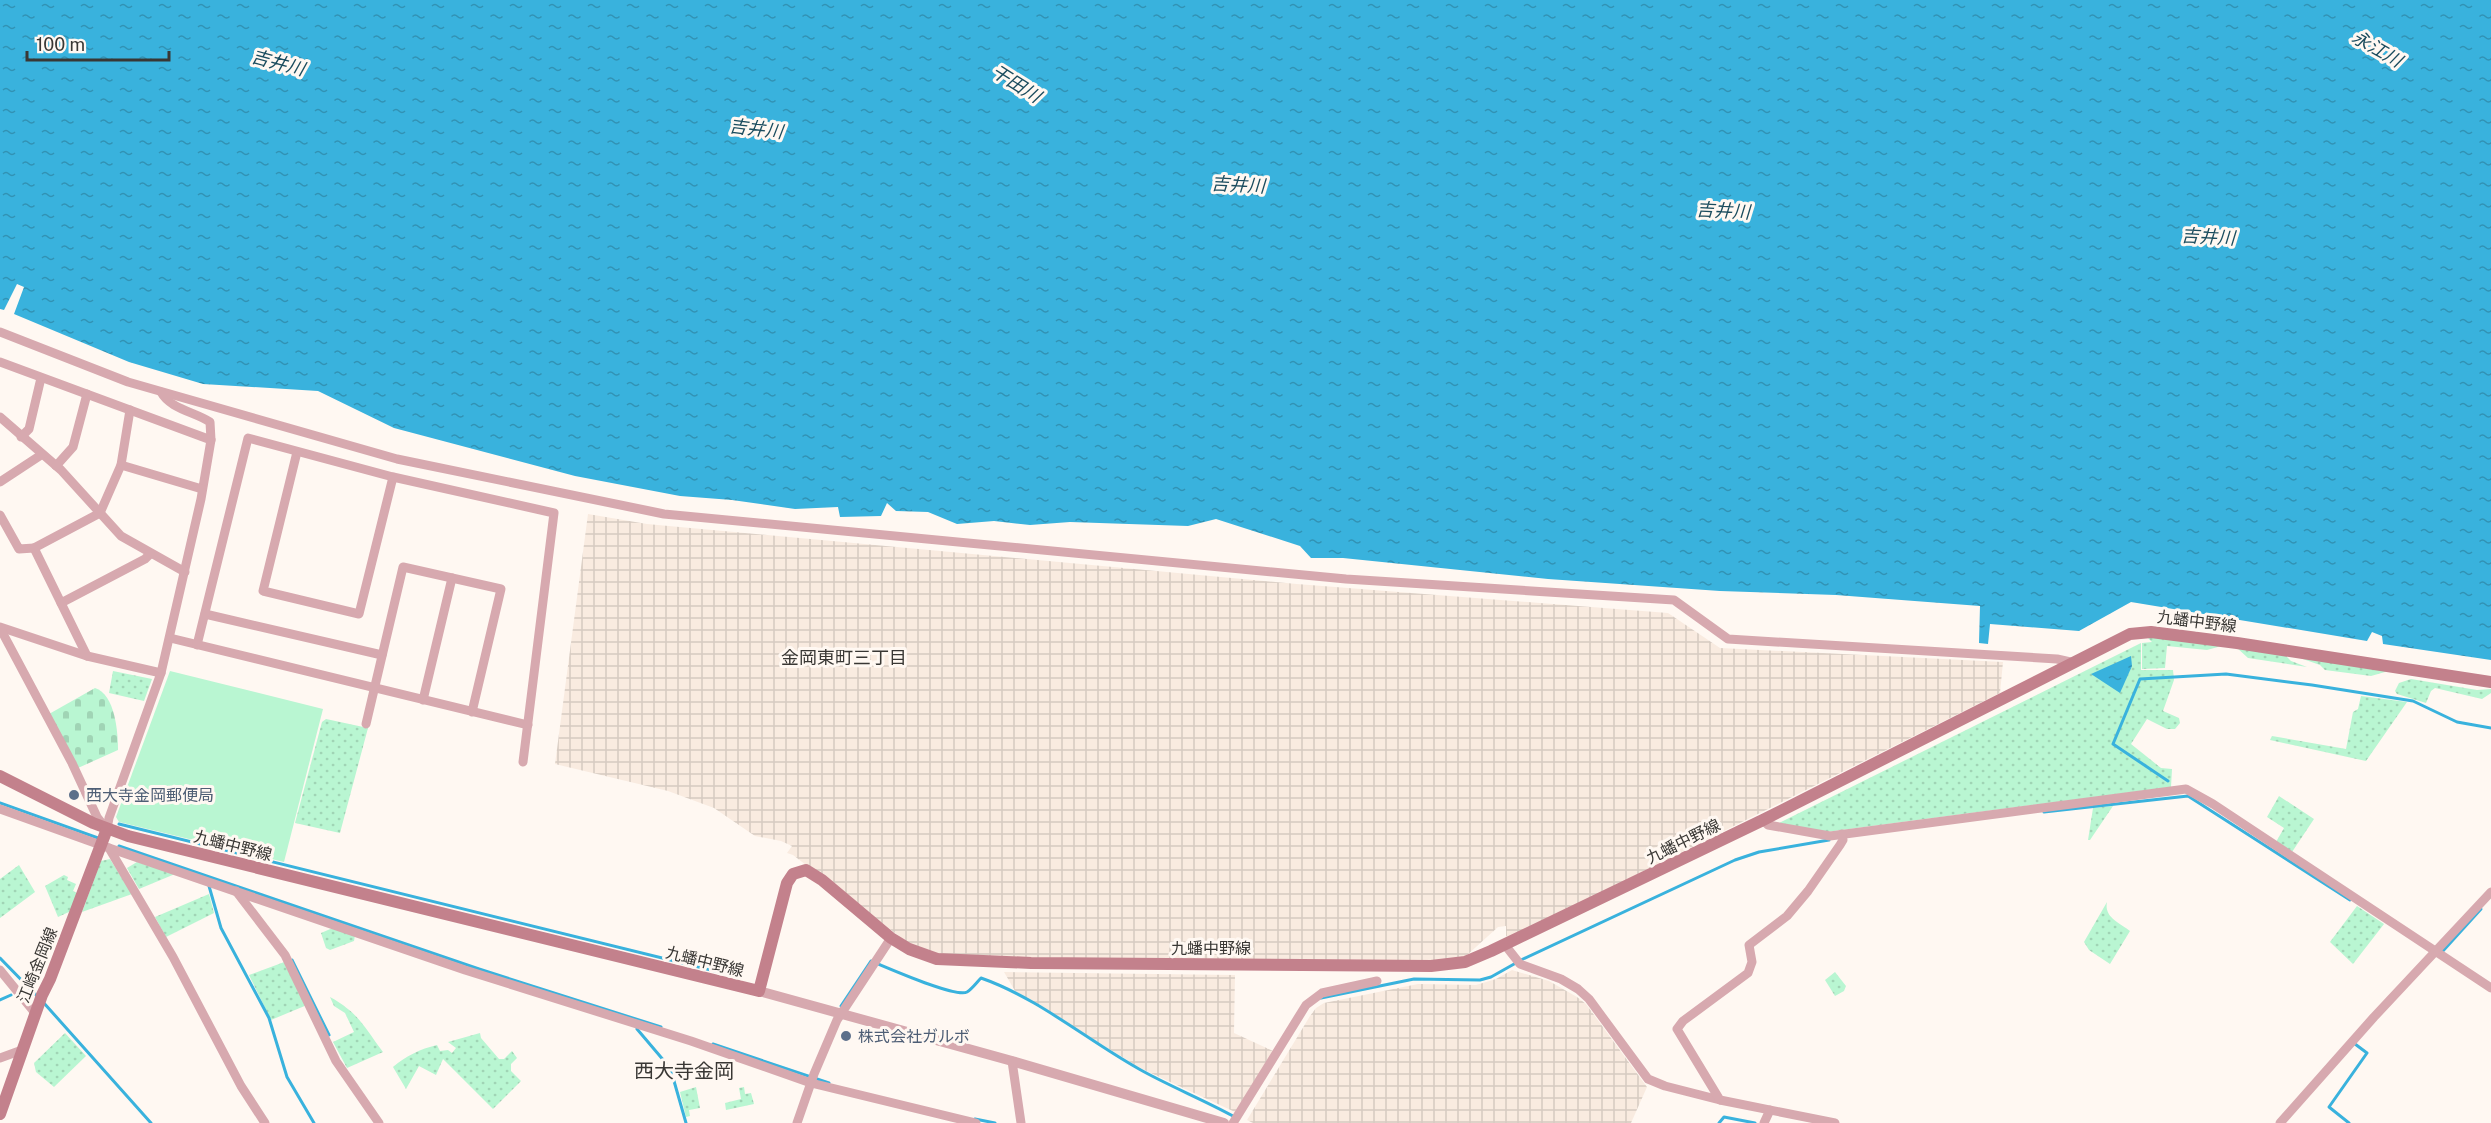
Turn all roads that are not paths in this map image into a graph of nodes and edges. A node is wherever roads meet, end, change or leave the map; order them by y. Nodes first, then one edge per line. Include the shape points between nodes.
1 (0, 332) edge
2 (0, 362) edge
3 (41, 378) junction
4 (161, 392) junction
5 (87, 394) junction
6 (130, 410) junction
7 (0, 417) edge
8 (21, 437) junction
9 (211, 440) junction
10 (297, 452) junction
11 (41, 455) junction
12 (121, 465) junction
13 (56, 466) junction
14 (393, 477) junction
15 (0, 482) edge
16 (202, 489) junction
17 (100, 513) junction
18 (0, 514) edge
19 (34, 548) junction
20 (150, 554) junction
21 (184, 572) junction
22 (452, 578) junction
23 (61, 603) junction
24 (205, 614) junction
25 (0, 627) edge
26 (170, 638) junction
27 (197, 645) junction
28 (382, 655) junction
29 (87, 656) junction
30 (2075, 663) junction
31 (161, 673) junction
32 (2491, 682) edge
33 (374, 688) junction
34 (423, 700) junction
35 (472, 712) junction
36 (366, 723) dead end
37 (528, 725) junction
38 (523, 762) dead end
39 (0, 776) edge
40 (0, 809) edge
41 (1763, 820) junction
42 (107, 829) junction
43 (1843, 836) junction
44 (106, 847) junction
45 (236, 890) junction
46 (2491, 892) edge
47 (891, 938) junction
48 (1505, 945) junction
49 (2434, 954) junction
50 (0, 970) edge
51 (1377, 981) dead end
52 (2491, 988) edge
53 (759, 991) junction
54 (38, 1004) junction
55 (841, 1013) junction
56 (22, 1050) junction
57 (0, 1058) edge
58 (1011, 1061) junction
59 (812, 1079) junction
60 (1720, 1100) junction
61 (0, 1114) edge
62 (1768, 1115) edge
63 (266, 1123) edge
64 (379, 1123) edge
65 (797, 1123) edge
66 (976, 1123) edge
67 (1021, 1123) edge
68 (1224, 1123) edge
69 (1233, 1123) edge
70 (1835, 1123) edge
71 (2280, 1123) edge

1 - 4 street
2 - 3 street
3 - 5 street
3 - 8 street via 29,429
4 - 9 street via 165,400 210,422
4 - 30 street via 398,459 664,514 1346,579 1674,600 1728,639
5 - 6 street
5 - 13 street via 74,447
6 - 9 street
6 - 12 street
7 - 8 street
8 - 11 street
9 - 16 street
10 - 14 street
10 - 14 street via 263,591 359,614
10 - 24 street via 248,438
11 - 13 street
11 - 15 street
12 - 16 street
12 - 17 street
13 - 17 street
14 - 37 street via 554,513
16 - 21 street
17 - 19 street
17 - 20 street via 121,536
18 - 19 street via 19,549
19 - 23 street
20 - 21 street
20 - 23 street
21 - 26 street
22 - 28 street via 403,567
22 - 34 street
22 - 35 street via 501,589
23 - 29 street
24 - 27 street
24 - 28 street
25 - 29 street
25 - 42 street via 97,817
26 - 27 street
26 - 31 street
27 - 33 street
28 - 33 street
29 - 31 street
30 - 32 main road, 九蟠中野線 via 2130,634 2151,632
30 - 41 main road, 九蟠中野線
31 - 42 street
33 - 34 street
33 - 36 street
34 - 35 street
35 - 37 street
37 - 38 street
39 - 42 main road, 九蟠中野線
40 - 44 street
41 - 43 street via 1791,831
41 - 48 main road, 九蟠中野線
42 - 44 main road, 江崎金岡線
42 - 53 main road, 九蟠中野線
43 - 49 street via 2186,789
43 - 60 street via 1787,916 1749,945 1752,962 1748,973 1677,1029
44 - 45 street
44 - 54 main road, 江崎金岡線
44 - 63 street
45 - 59 street via 465,970
45 - 64 street via 285,955 336,1061
46 - 49 street
47 - 48 main road, 九蟠中野線 via 937,958 1042,963 1431,966 1465,962
47 - 53 main road, 九蟠中野線 via 822,880 806,870 797,871 787,883
47 - 55 street
48 - 60 street via 1518,962 1578,989 1604,1017 1648,1079
49 - 52 street
49 - 71 street
50 - 54 street
51 - 69 street via 1322,993 1306,1005
53 - 55 street
54 - 56 main road, 江崎金岡線
55 - 58 street
55 - 59 street
56 - 57 street
56 - 61 main road, 江崎金岡線
58 - 67 street
58 - 68 street
59 - 65 street
59 - 66 street
60 - 62 street
62 - 70 street

